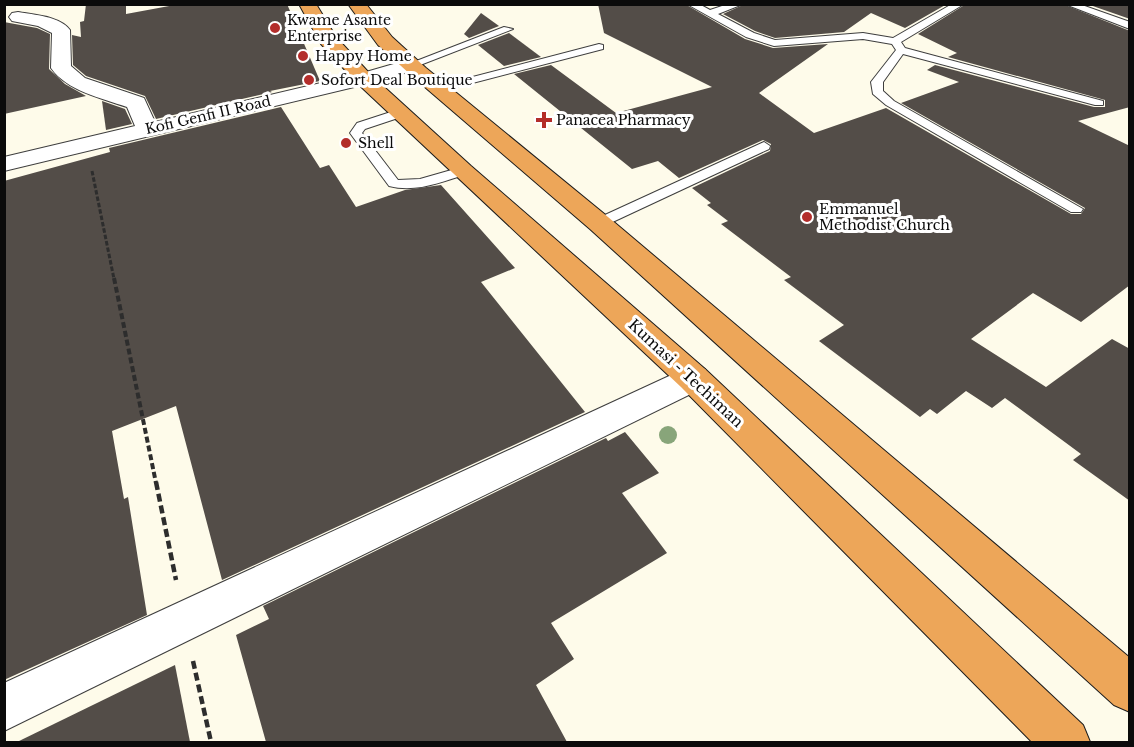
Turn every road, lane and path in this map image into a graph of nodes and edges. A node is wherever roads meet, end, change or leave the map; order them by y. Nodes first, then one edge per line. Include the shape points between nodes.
1 (307, 4) edge
2 (356, 4) edge
3 (691, 4) edge
4 (739, 4) edge
5 (960, 4) edge
6 (1069, 4) edge
7 (709, 14) junction
8 (18, 17) dead end
9 (1130, 26) edge
10 (508, 29) dead end
11 (898, 45) junction
12 (599, 47) dead end
13 (411, 65) junction
14 (364, 79) junction
15 (438, 89) junction
16 (1099, 103) dead end
17 (400, 113) junction
18 (147, 129) junction
19 (86, 144) junction
20 (764, 146) dead end
21 (4, 164) edge
22 (462, 171) junction
23 (1076, 209) dead end
24 (598, 223) junction
25 (693, 378) junction
26 (184, 620) junction
27 (1130, 689) edge
28 (4, 708) edge
29 (211, 742) edge
30 (1066, 742) edge

1 - 14 highway, Kumasi - Techiman via 328,40
2 - 13 highway via 385,41
3 - 7 lane
4 - 7 lane
5 - 11 lane
6 - 9 lane
7 - 11 lane via 774,43 863,36
8 - 18 street via 61,30 61,68 78,82 136,103
10 - 13 lane
11 - 16 lane
11 - 23 lane via 877,82 877,92
12 - 15 lane
13 - 14 street, Kofi Genfi II Road
13 - 15 highway
14 - 17 highway, Kumasi - Techiman
14 - 18 street, Kofi Genfi II Road
15 - 24 highway
17 - 22 highway, Kumasi - Techiman
17 - 22 lane via 361,126 356,133 394,183 415,185
18 - 19 street, Kofi Genfi II Road
19 - 21 street, Kofi Genfi II Road
19 - 26 path
20 - 24 lane
22 - 25 highway, Kumasi - Techiman
24 - 27 highway
25 - 26 street
25 - 30 highway, Kumasi - Techiman
26 - 28 street
26 - 29 path

